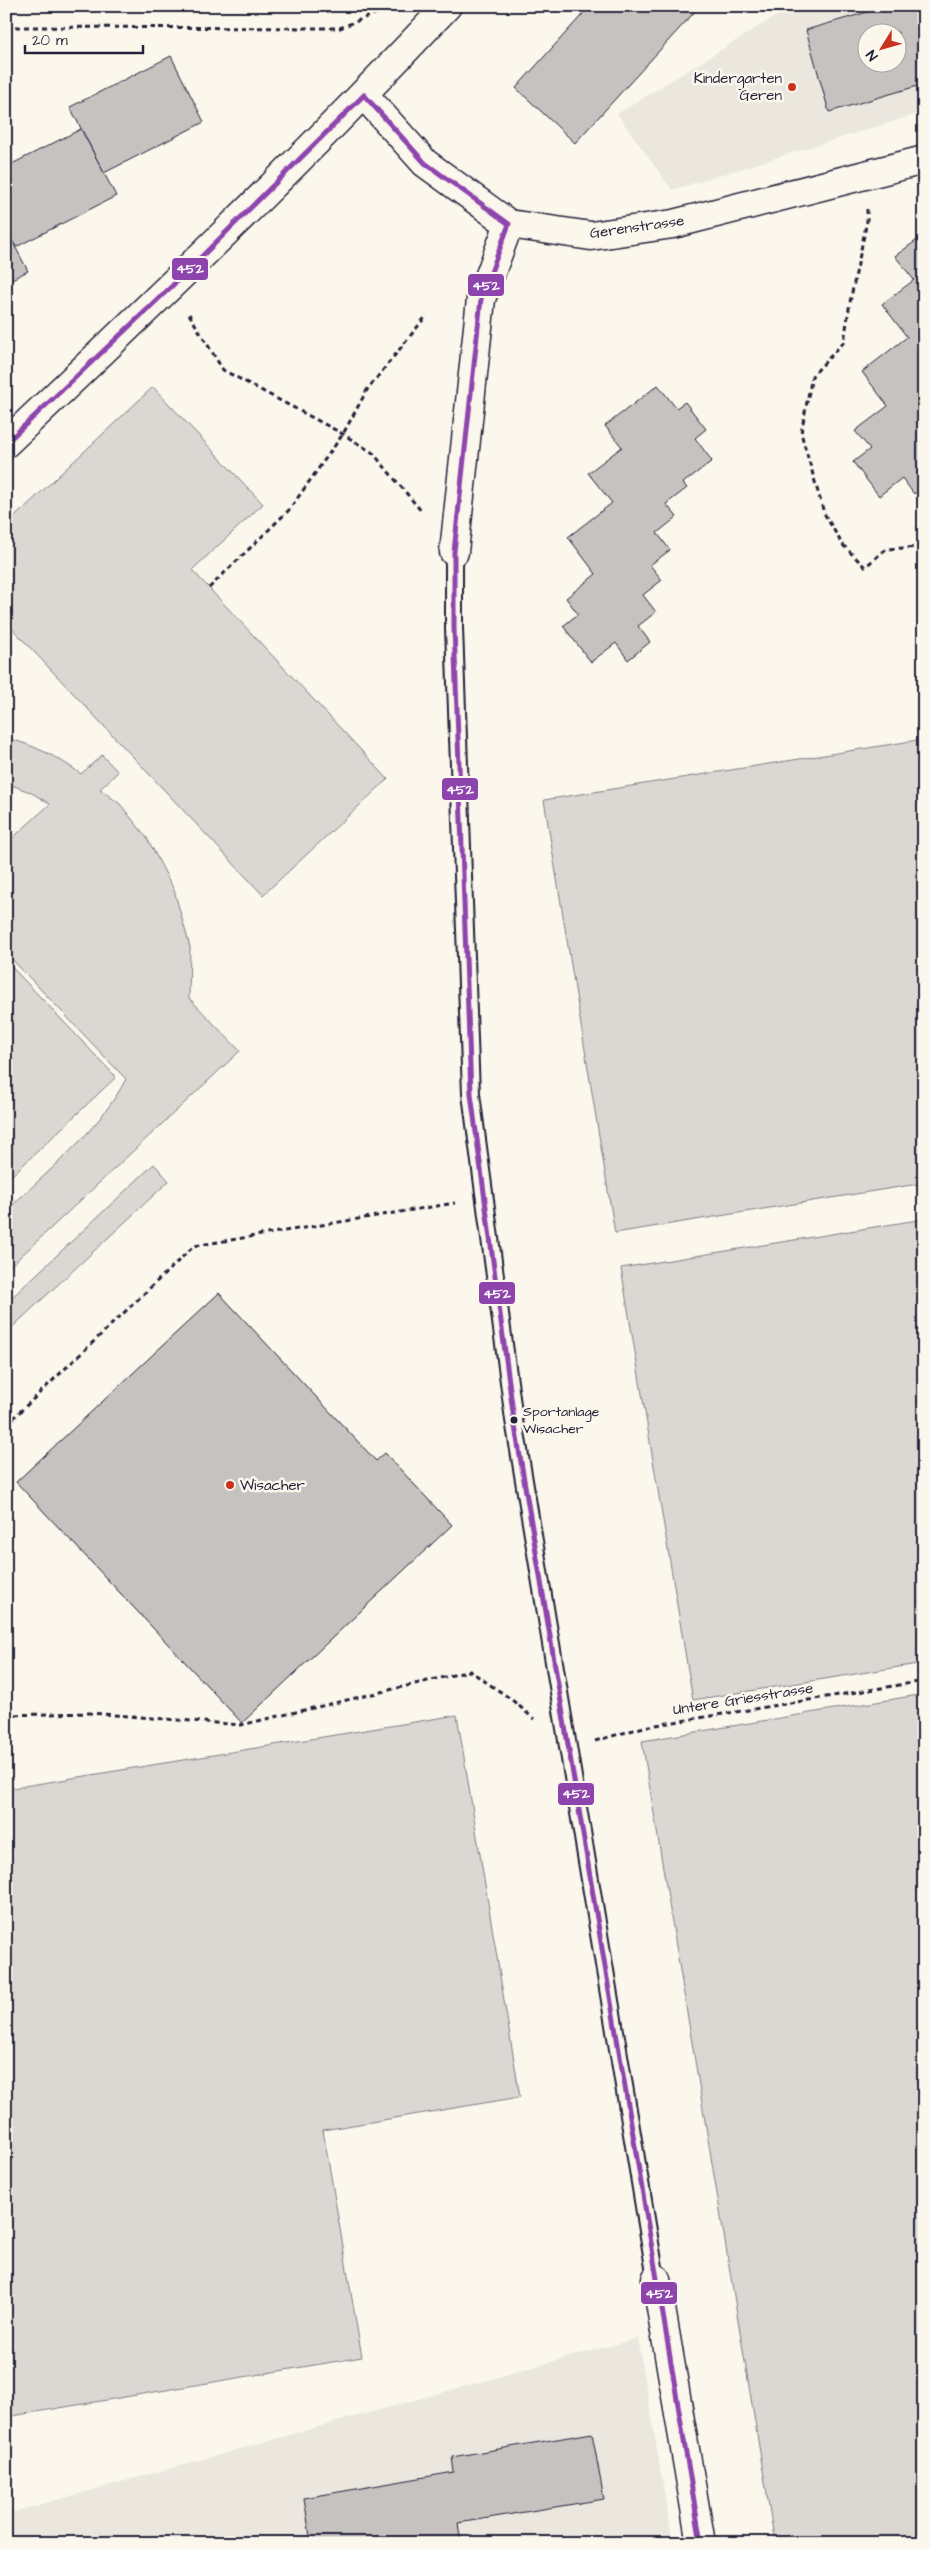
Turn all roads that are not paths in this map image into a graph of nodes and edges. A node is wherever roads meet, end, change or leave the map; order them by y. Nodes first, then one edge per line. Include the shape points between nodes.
1 (447, 6) edge
2 (364, 95) junction
3 (924, 160) edge
4 (509, 224) junction
5 (6, 443) edge
6 (454, 552) joint
7 (656, 2279) joint
8 (701, 2543) edge

1 - 2 street
2 - 4 street, Gerenstrasse via 426,163
2 - 5 street via 172,286
3 - 4 street, Gerenstrasse via 673,224 591,236
4 - 6 street via 481,299
6 - 7 lane via 471,1094 514,1420
7 - 8 street

